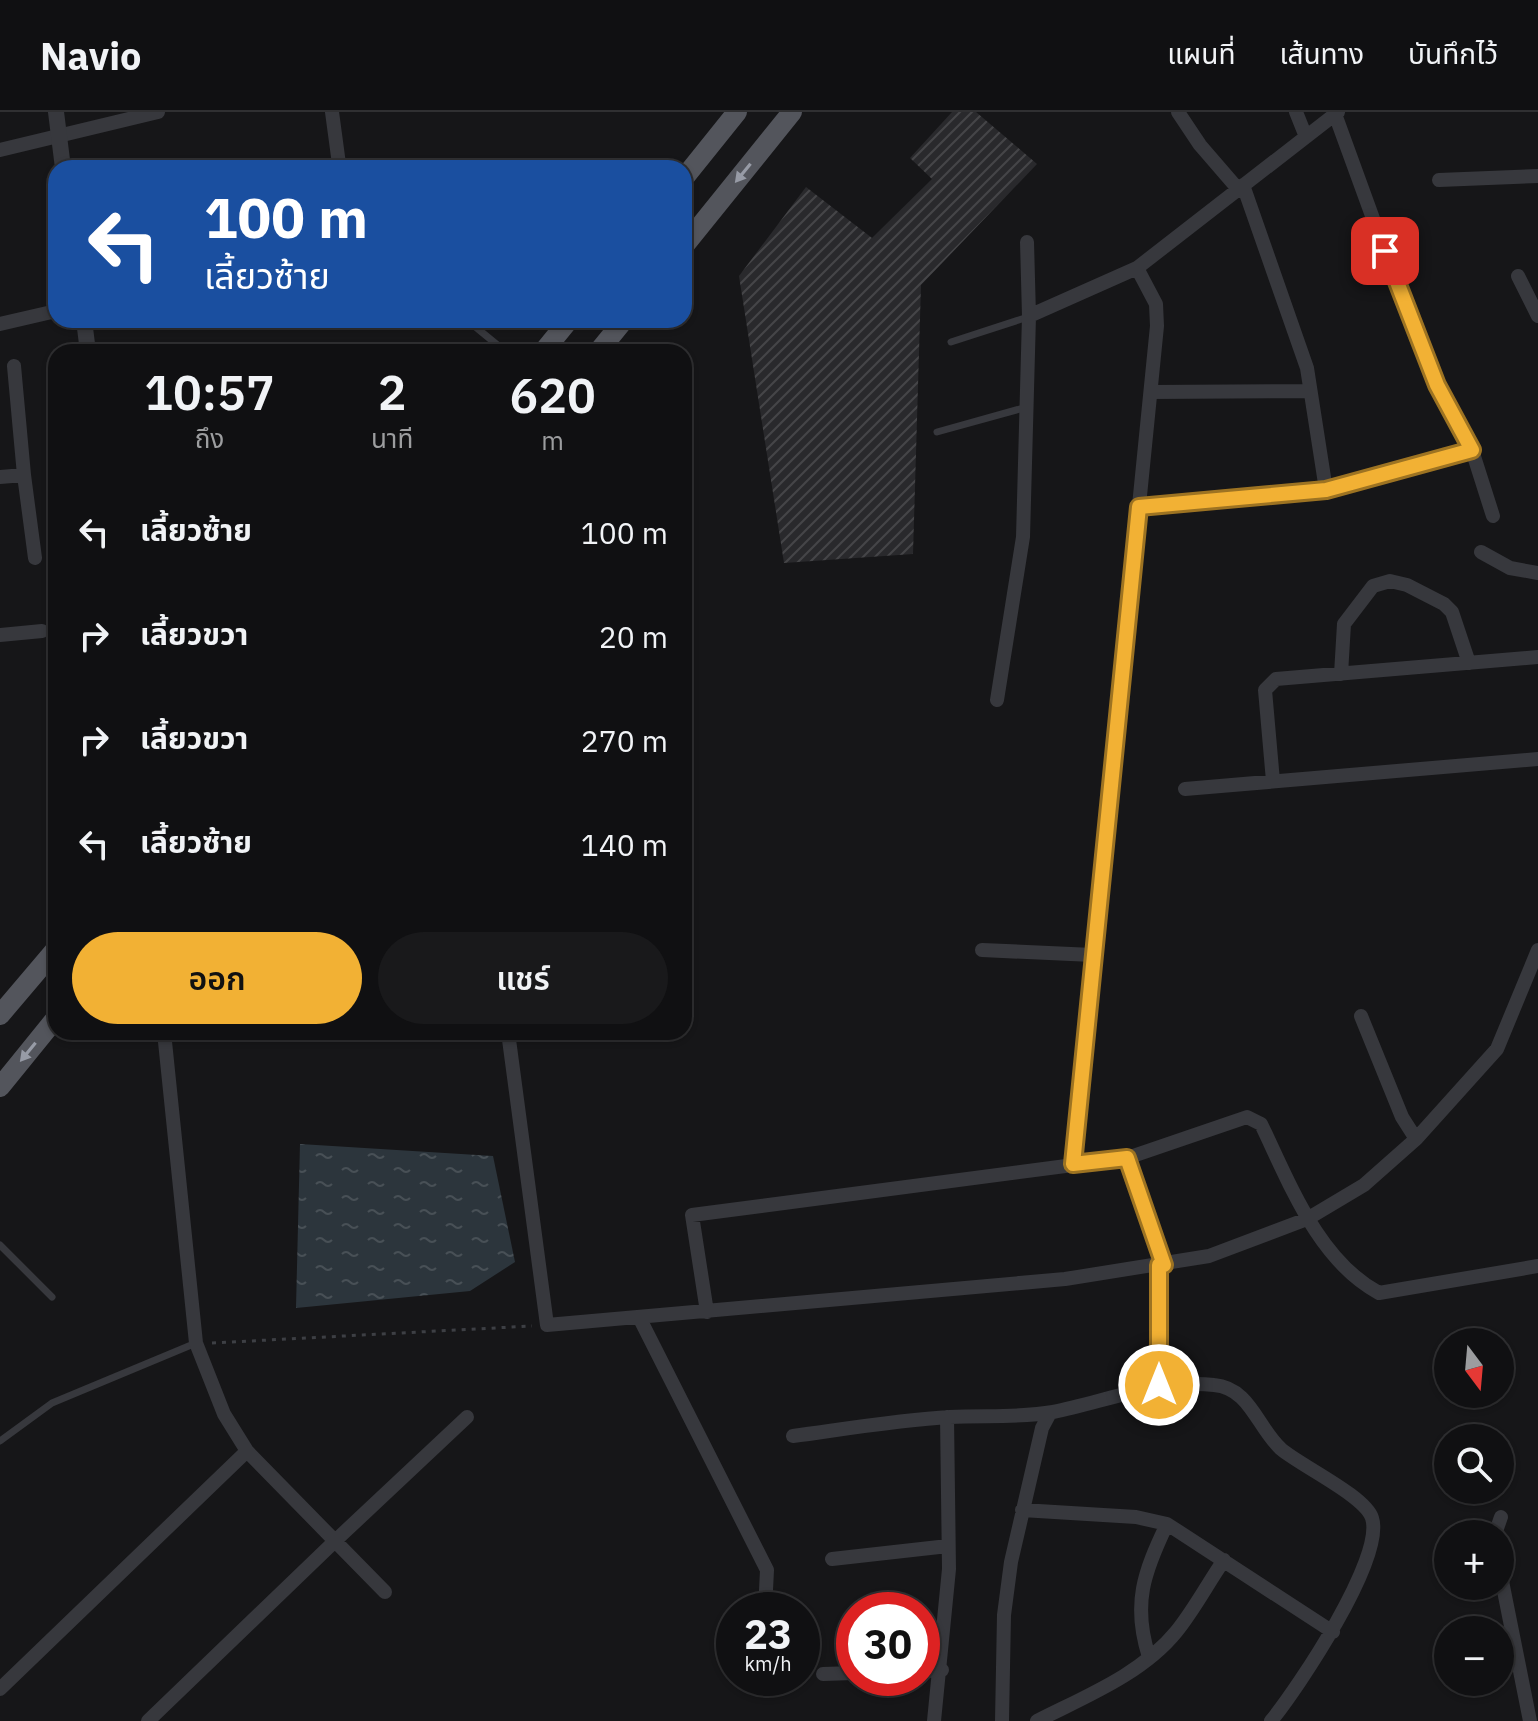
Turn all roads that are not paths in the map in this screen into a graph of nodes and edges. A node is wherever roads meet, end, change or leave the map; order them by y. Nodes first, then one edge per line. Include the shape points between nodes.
1 (56, 112) edge
2 (158, 112) edge
3 (332, 112) edge
4 (737, 112) edge
5 (792, 112) edge
6 (1178, 112) edge
7 (1296, 112) edge
8 (1336, 113) edge
9 (59, 136) junction
10 (1306, 137) junction
11 (0, 150) edge
12 (62, 160) edge
13 (338, 160) edge
14 (692, 168) edge
15 (1538, 176) edge
16 (1439, 180) dead end
17 (1241, 187) junction
18 (692, 236) edge
19 (1027, 242) dead end
20 (1137, 268) junction
21 (1518, 276) dead end
22 (1533, 294) edge
23 (48, 313) edge
24 (1029, 316) junction
25 (1538, 316) edge
26 (0, 324) edge
27 (477, 328) edge
28 (562, 328) edge
29 (618, 328) edge
30 (951, 342) dead end
31 (496, 344) edge
32 (550, 344) edge
33 (604, 344) edge
34 (14, 366) dead end
35 (1310, 391) junction
36 (1151, 392) junction
37 (1027, 407) junction
38 (937, 432) dead end
39 (1472, 450) junction
40 (24, 475) junction
41 (0, 477) edge
42 (1326, 490) junction
43 (1139, 507) junction
44 (1493, 516) dead end
45 (1481, 552) dead end
46 (35, 558) dead end
47 (1538, 573) edge
48 (42, 631) dead end
49 (0, 635) edge
50 (1538, 657) edge
51 (1469, 663) junction
52 (1341, 674) junction
53 (997, 700) dead end
54 (1538, 759) edge
55 (1273, 781) junction
56 (1185, 789) dead end
57 (982, 950) dead end
58 (1538, 950) edge
59 (1093, 955) junction
60 (48, 958) edge
61 (0, 1015) edge
62 (1361, 1016) dead end
63 (48, 1028) edge
64 (165, 1040) edge
65 (509, 1040) edge
66 (0, 1087) edge
67 (1416, 1139) junction
68 (1127, 1158) junction
69 (1073, 1164) junction
70 (1307, 1219) junction
71 (0, 1245) edge
72 (1161, 1265) junction
73 (1538, 1266) edge
74 (52, 1297) dead end
75 (707, 1312) junction
76 (642, 1324) junction
77 (196, 1343) junction
78 (1159, 1385) junction
79 (1050, 1413) junction
80 (467, 1417) dead end
81 (947, 1417) junction
82 (793, 1436) dead end
83 (0, 1441) edge
84 (247, 1451) junction
85 (1022, 1510) junction
86 (1501, 1517) dead end
87 (1500, 1520) edge
88 (1167, 1524) junction
89 (335, 1541) junction
90 (948, 1546) junction
91 (832, 1559) dead end
92 (1224, 1560) junction
93 (385, 1592) dead end
94 (766, 1592) edge
95 (1506, 1600) edge
96 (1333, 1632) junction
97 (1149, 1657) junction
98 (942, 1670) joint
99 (823, 1674) dead end
100 (836, 1674) edge
101 (0, 1689) edge
102 (148, 1721) edge
103 (934, 1721) edge
104 (1002, 1721) edge
105 (1037, 1721) edge
106 (1271, 1721) edge
107 (1530, 1721) edge

1 - 9 street
2 - 9 street
3 - 13 street
4 - 14 main road
5 -> 18 main road
6 - 17 street via 1200,145
7 - 10 street
8 - 10 street
8 - 39 street via 1415,334
9 - 11 street
9 - 12 street
10 - 17 street
15 - 16 street
17 - 20 street
17 - 35 street via 1307,368
19 - 24 street
20 - 24 street
20 - 36 street via 1156,304
21 - 22 street
22 - 25 street
23 - 26 street
24 - 30 lane
24 - 37 street
27 - 31 lane
28 - 32 main road
29 - 33 main road
34 - 40 street
35 - 36 street
35 - 42 street
36 - 43 street
37 - 38 lane
37 - 53 street via 1023,537
39 - 42 street
39 - 44 street
40 - 41 street
40 - 46 street
42 - 43 street
43 - 59 street
45 - 47 street via 1510,568
48 - 49 street
50 - 51 street
51 - 52 street
51 - 52 street via 1452,612 1407,585 1390,581 1373,586 1344,624
52 - 55 street via 1276,679 1265,690
54 - 55 street
55 - 56 street
57 - 59 street
58 - 67 street via 1497,1049
59 - 69 street
60 - 61 main road
62 - 67 street
63 -> 66 main road
64 - 77 street
65 - 76 street via 547,1325
67 - 70 street via 1364,1185
68 - 69 street
68 - 70 street via 1247,1117 1261,1124
68 - 72 street
69 - 75 street via 692,1215
70 - 72 street via 1209,1256
70 - 73 street via 1356,1281 1379,1293
71 - 74 lane
72 - 75 street via 1065,1279
72 - 78 street
75 - 76 street
76 - 94 street via 767,1570
77 - 83 lane via 52,1403
77 - 84 street via 224,1414
78 - 79 street
78 - 96 street via 1229,1388 1243,1397 1271,1439 1360,1502 1372,1517 1373,1542
79 - 81 street
79 - 85 street
80 - 89 street
81 - 82 street
81 - 90 street
84 - 89 street
84 - 101 street
85 - 88 street
85 - 104 street via 1004,1615
86 - 87 street
88 - 92 street
88 - 97 street via 1145,1570 1140,1606
89 - 93 street
89 - 102 street
90 - 91 street
90 - 98 street
92 - 96 street
92 - 97 street via 1176,1633
95 - 107 street
96 - 106 street
97 - 105 street
98 - 103 street
99 - 100 street

